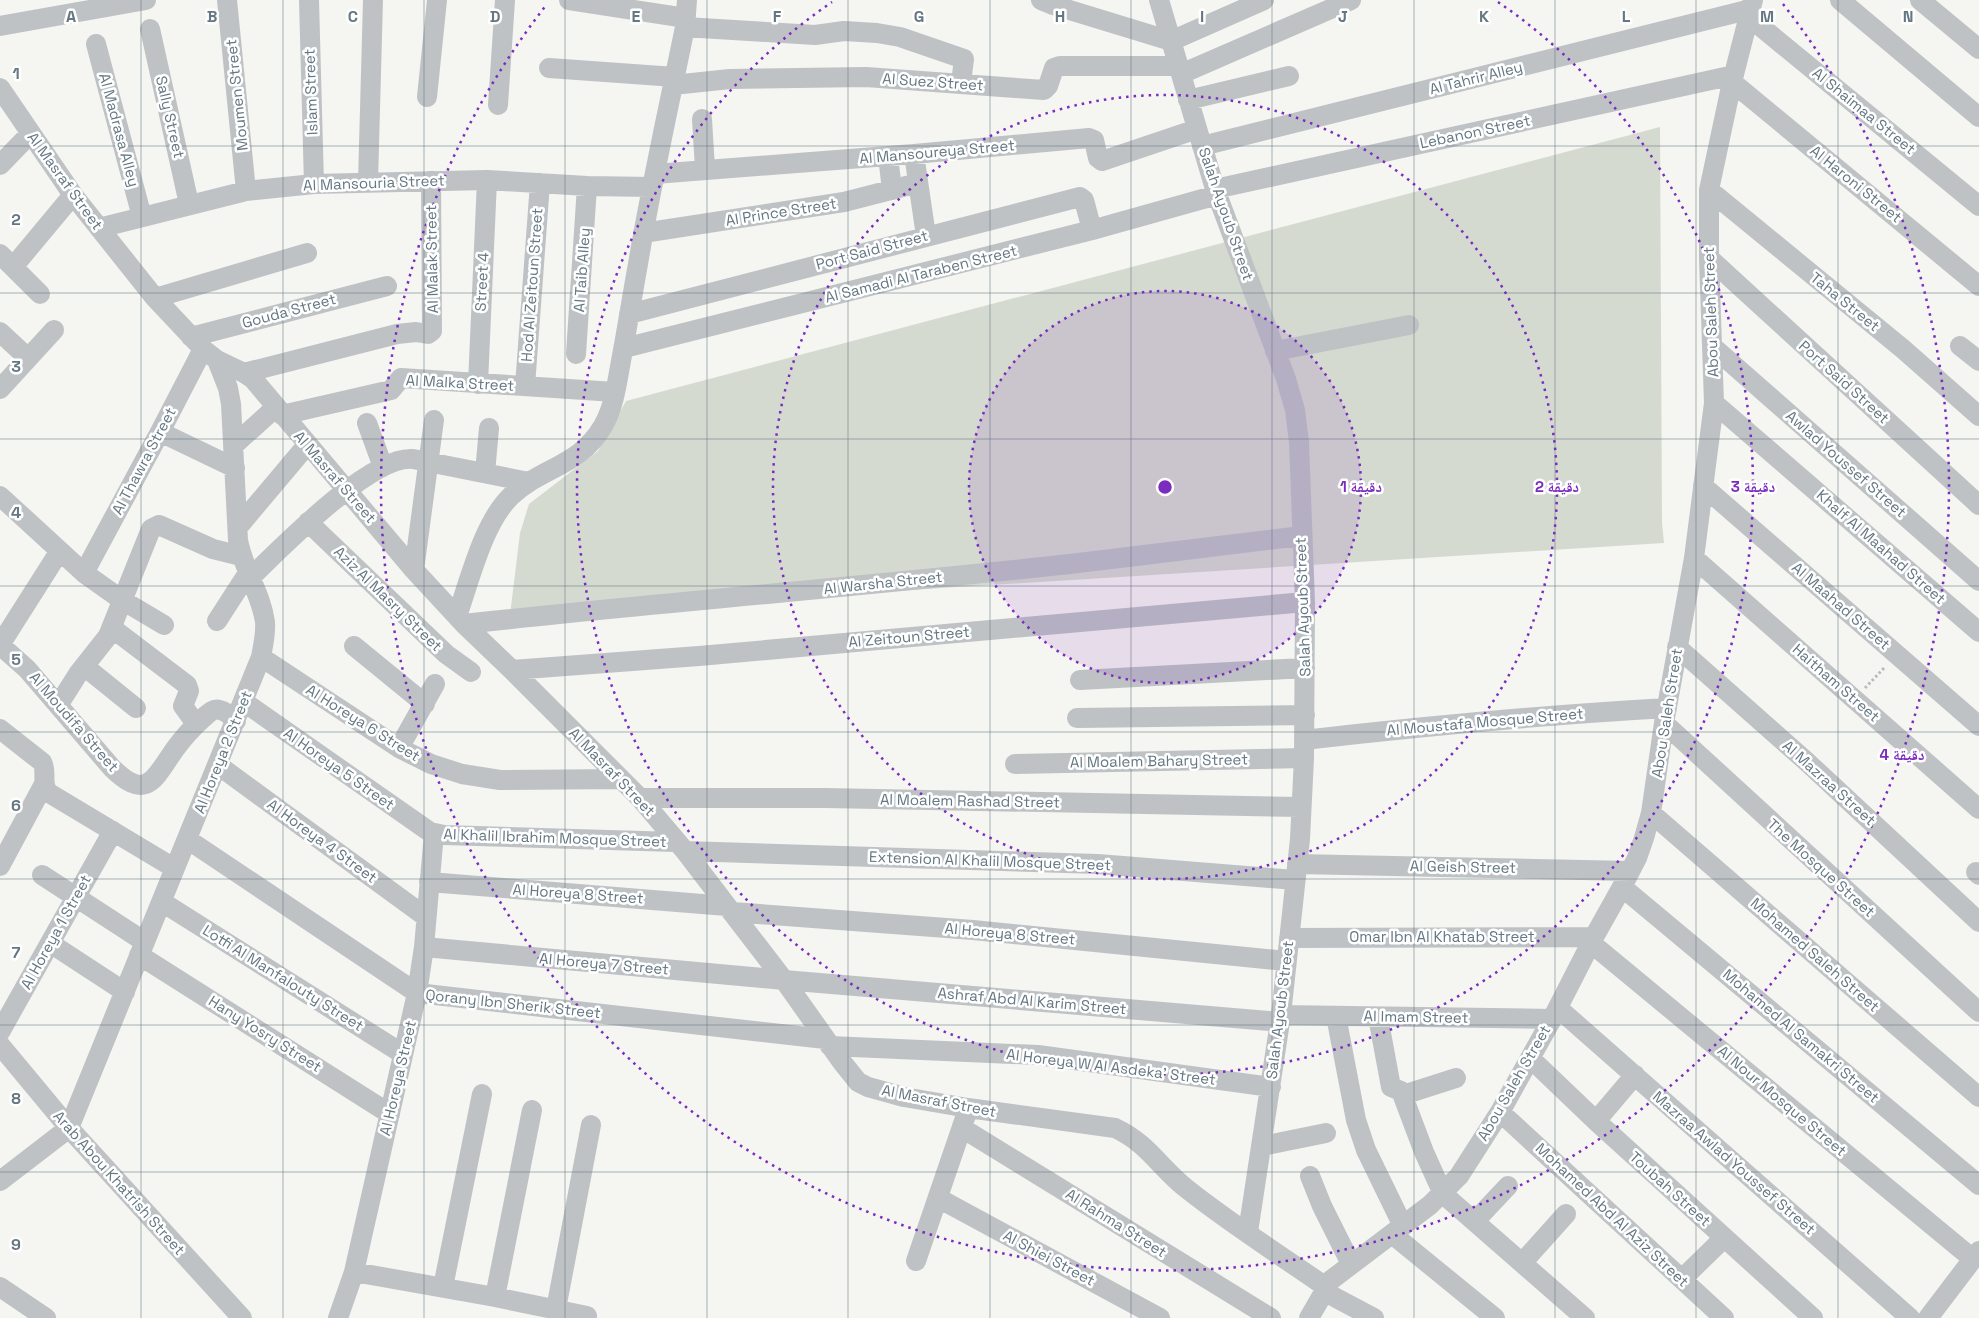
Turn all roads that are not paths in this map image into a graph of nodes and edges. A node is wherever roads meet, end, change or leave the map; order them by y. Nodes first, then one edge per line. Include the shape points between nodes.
1 (146, 0) edge
2 (227, 0) edge
3 (309, 0) edge
4 (373, 0) edge
5 (437, 0) edge
6 (505, 0) edge
7 (569, 0) edge
8 (1041, 0) edge
9 (1158, 0) edge
10 (1264, 0) edge
11 (1351, 0) edge
12 (1840, 0) edge
13 (1920, 0) edge
14 (1751, 9) edge
15 (686, 15) edge
16 (0, 26) edge
17 (150, 29) dead end
18 (1171, 41) junction
19 (96, 44) dead end
20 (1979, 49) edge
21 (549, 68) dead end
22 (1179, 70) junction
23 (1289, 76) dead end
24 (1733, 79) junction
25 (674, 81) junction
26 (961, 83) junction
27 (0, 88) edge
28 (427, 97) dead end
29 (1188, 100) junction
30 (498, 106) dead end
31 (1979, 117) edge
32 (702, 119) dead end
33 (30, 134) junction
34 (1199, 138) junction
35 (914, 154) junction
36 (888, 156) junction
37 (0, 165) edge
38 (704, 170) junction
39 (487, 180) junction
40 (654, 180) junction
41 (430, 181) junction
42 (368, 182) junction
43 (540, 183) junction
44 (314, 184) junction
45 (918, 184) junction
46 (587, 186) junction
47 (892, 190) junction
48 (1709, 190) junction
49 (246, 191) junction
50 (1216, 192) junction
51 (73, 195) junction
52 (189, 204) junction
53 (1979, 206) edge
54 (142, 217) junction
55 (99, 228) junction
56 (1092, 230) junction
57 (643, 233) junction
58 (926, 236) junction
59 (307, 253) dead end
60 (1709, 258) junction
61 (6, 261) edge
62 (387, 286) dead end
63 (1979, 286) edge
64 (40, 294) dead end
65 (155, 298) junction
66 (629, 314) junction
67 (1409, 325) dead end
68 (54, 330) dead end
69 (0, 332) edge
70 (1960, 346) dead end
71 (1713, 347) junction
72 (624, 348) junction
73 (204, 349) junction
74 (1275, 350) junction
75 (576, 354) dead end
76 (28, 358) junction
77 (1979, 361) edge
78 (244, 373) junction
79 (478, 384) junction
80 (525, 386) junction
81 (0, 388) edge
82 (616, 392) junction
83 (1714, 403) junction
84 (279, 412) junction
85 (1979, 416) edge
86 (434, 420) dead end
87 (367, 423) dead end
88 (489, 428) dead end
89 (160, 432) junction
90 (234, 445) junction
91 (307, 445) junction
92 (428, 462) junction
93 (383, 467) junction
94 (236, 468) junction
95 (485, 473) junction
96 (529, 482) junction
97 (1703, 486) junction
98 (347, 491) junction
99 (0, 496) edge
100 (1979, 505) edge
101 (308, 522) junction
102 (238, 527) junction
103 (1301, 536) junction
104 (59, 552) junction
105 (1694, 558) junction
106 (246, 569) junction
107 (414, 570) junction
108 (84, 572) junction
109 (1979, 581) edge
110 (122, 600) junction
111 (1305, 602) junction
112 (460, 620) junction
113 (217, 621) dead end
114 (164, 625) dead end
115 (112, 628) junction
116 (1979, 632) edge
117 (0, 645) edge
118 (354, 646) dead end
119 (1677, 647) junction
120 (262, 657) junction
121 (84, 666) junction
122 (1305, 668) junction
123 (512, 670) junction
124 (471, 672) dead end
125 (1080, 680) dead end
126 (436, 684) dead end
127 (59, 704) junction
128 (425, 704) junction
129 (136, 708) dead end
130 (240, 712) junction
131 (1305, 715) junction
132 (1665, 716) junction
133 (1077, 718) dead end
134 (196, 724) junction
135 (1979, 726) edge
136 (0, 729) edge
137 (399, 748) junction
138 (1304, 749) junction
139 (1015, 764) dead end
140 (218, 765) junction
141 (621, 779) junction
142 (44, 784) junction
143 (640, 798) junction
144 (1301, 807) junction
145 (1979, 809) edge
146 (1651, 813) junction
147 (113, 831) junction
148 (7, 834) edge
149 (434, 834) junction
150 (187, 839) junction
151 (680, 846) junction
152 (0, 866) edge
153 (174, 868) junction
154 (1296, 872) junction
155 (42, 875) dead end
156 (1626, 879) junction
157 (429, 882) junction
158 (77, 896) junction
159 (162, 902) junction
160 (730, 909) junction
161 (426, 917) junction
162 (1979, 922) edge
163 (1289, 938) junction
164 (1592, 940) junction
165 (50, 943) junction
166 (424, 947) junction
167 (142, 948) junction
168 (1286, 961) junction
169 (784, 980) junction
170 (124, 992) junction
171 (417, 993) junction
172 (1979, 1012) edge
173 (1555, 1013) junction
174 (1336, 1016) junction
175 (1378, 1017) junction
176 (1280, 1019) junction
177 (0, 1032) edge
178 (828, 1042) junction
179 (0, 1045) edge
180 (403, 1054) junction
181 (1530, 1058) junction
182 (1635, 1075) junction
183 (1456, 1078) dead end
184 (1271, 1087) junction
185 (482, 1094) dead end
186 (1403, 1095) junction
187 (1979, 1098) edge
188 (968, 1108) junction
189 (532, 1110) dead end
190 (1500, 1112) junction
191 (390, 1114) junction
192 (1596, 1121) junction
193 (591, 1125) dead end
194 (70, 1128) junction
195 (962, 1128) junction
196 (1326, 1133) dead end
197 (1262, 1146) junction
198 (1310, 1176) dead end
199 (0, 1181) edge
200 (1979, 1185) edge
201 (1508, 1186) dead end
202 (1444, 1194) junction
203 (938, 1198) junction
204 (1566, 1214) dead end
205 (1474, 1221) junction
206 (1398, 1230) junction
207 (1248, 1232) junction
208 (1724, 1238) junction
209 (1976, 1255) edge
210 (916, 1261) dead end
211 (1522, 1263) junction
212 (1351, 1264) junction
213 (354, 1272) junction
214 (1682, 1280) junction
215 (0, 1287) edge
216 (443, 1287) junction
217 (1324, 1289) junction
218 (495, 1297) junction
219 (556, 1309) junction
220 (587, 1316) dead end
221 (46, 1318) edge
222 (242, 1318) edge
223 (338, 1318) edge
224 (1160, 1318) edge
225 (1271, 1318) edge
226 (1308, 1318) edge
227 (1374, 1318) edge
228 (1495, 1318) edge
229 (1585, 1318) edge
230 (1724, 1318) edge
231 (1813, 1318) edge
232 (1910, 1318) edge
233 (1928, 1318) edge

1 - 16 street
2 - 49 street, Moumen Street
3 - 44 street, Islam Street
4 - 42 street
5 - 28 street
6 - 30 street
7 - 15 street
8 - 18 street
9 - 18 street, Salah Ayoub Street
10 - 18 street
11 - 22 street
12 - 31 street
13 - 20 street
14 - 24 street, Abou Saleh Street
14 - 34 street, Al Tahrir Alley
14 - 53 street, Al Shaimaa Street
15 - 25 street
15 - 26 street via 815,35 844,31 888,34 964,59
17 - 52 street, Sally Street
18 - 22 street, Salah Ayoub Street
19 - 54 street, Al Madrasa Alley
21 - 25 street, Al Suez Street
22 - 26 street, Al Suez Street via 1060,66 1054,68 1044,90
22 - 29 street, Salah Ayoub Street
23 - 29 street
24 - 48 street, Abou Saleh Street
24 - 50 street, Lebanon Street
24 - 63 street, Al Haroni Street
25 - 26 street, Al Suez Street via 866,77
25 - 40 street
27 - 33 street, Al Masraf Street
29 - 34 street, Salah Ayoub Street
32 - 38 street
33 - 37 street
33 - 51 street, Al Masraf Street
34 - 35 street, Al Mansoureya Street via 1102,161 1092,138
34 - 50 street, Salah Ayoub Street
35 - 36 street, Al Mansoureya Street
35 - 45 street
36 - 38 street, Al Mansoureya Street
36 - 47 street
38 - 40 street, Al Mansoureya Street
39 - 41 street, Al Mansouria Street
39 - 43 street, Al Mansouria Street
39 - 79 street, Street 4
40 - 46 street, Al Mansouria Street
40 - 57 street
41 - 42 street, Al Mansouria Street
41 - 78 street, Al Malak Street via 433,329 428,334 397,334
42 - 44 street, Al Mansouria Street
43 - 46 street, Al Mansouria Street
43 - 80 street, Hod Al Zeitoun Street
44 - 49 street, Al Mansouria Street
45 - 47 street, Al Prince Street
45 - 58 street
46 - 75 street, Al Taib Alley
47 - 57 street, Al Prince Street via 844,202
48 - 60 street, Abou Saleh Street
48 - 85 street, Taha Street via 1903,349
49 - 52 street, Al Mansouria Street
50 - 56 street, Al Samadi Al Taraben Street
50 - 74 street, Salah Ayoub Street
51 - 55 street, Al Masraf Street
51 - 61 street
52 - 54 street, Al Mansouria Street
54 - 55 street, Al Mansouria Street
55 - 65 street, Al Masraf Street
56 - 58 street, Port Said Street via 1084,200 1080,197
56 - 72 street, Al Samadi Al Taraben Street
57 - 66 street
58 - 66 street, Port Said Street
59 - 65 street
60 - 71 street, Abou Saleh Street
60 - 100 street, Port Said Street
61 - 64 street
62 - 73 street, Gouda Street
65 - 73 street, Al Masraf Street
66 - 72 street
67 - 74 street
68 - 76 street
69 - 76 street
70 - 77 street
71 - 83 street, Abou Saleh Street
71 - 109 street, Awlad Youssef Street
72 - 82 street
73 - 78 street, Al Masraf Street
73 - 89 street, Al Thawra Street
73 - 90 street, Al Horeya 2 Street via 228,388
74 - 103 street, Salah Ayoub Street via 1295,410
76 - 81 street
78 - 84 street, Al Masraf Street via 253,379
79 - 80 street, Al Malka Street
79 - 84 street, Al Malka Street via 401,378 391,390
80 - 82 street, Al Malka Street
82 - 96 street via 611,410 593,441 566,464
83 - 97 street, Abou Saleh Street
83 - 116 street, Khalf Al Maahad Street
84 - 90 street
84 - 91 street, Al Masraf Street
86 - 92 street
87 - 93 street
88 - 95 street
89 - 94 street
89 - 108 street, Al Thawra Street
90 - 94 street, Al Horeya 2 Street
91 - 98 street, Al Masraf Street
91 - 102 street
92 - 93 street via 407,458
92 - 95 street
92 - 107 street
93 - 98 street
94 - 102 street, Al Horeya 2 Street
95 - 96 street
96 - 112 street via 510,497 495,518 484,542
97 - 105 street, Abou Saleh Street
97 - 135 street, Al Maahad Street
98 - 101 street
98 - 107 street, Al Masraf Street
99 - 104 street
101 - 106 street
101 - 124 street, Aziz Al Masry Street via 446,654
102 - 106 street, Al Horeya 2 Street
103 - 111 street, Salah Ayoub Street
103 - 112 street, Al Warsha Street via 1070,564
104 - 108 street
104 - 117 street
105 - 119 street, Abou Saleh Street
105 - 145 street, Haitham Street
106 - 110 street via 218,551 156,525 151,529
106 - 113 street
106 - 120 street, Al Horeya 2 Street via 263,611
107 - 112 street, Al Masraf Street
108 - 110 street
110 - 114 street
110 - 115 street
111 - 122 street, Salah Ayoub Street
111 - 123 street, Al Zeitoun Street
112 - 123 street, Al Masraf Street
115 - 121 street
115 - 134 street via 187,685 189,689 183,706
117 - 127 street, Al Moudifa Street
118 - 128 street
119 - 132 street, Abou Saleh Street
119 - 162 street, Al Mazraa Street
120 - 130 street, Al Horeya 2 Street
120 - 137 street, Al Horeya 6 Street
121 - 127 street
121 - 129 street
122 - 125 street
122 - 131 street, Salah Ayoub Street
123 - 141 street, Al Masraf Street
126 - 128 street
127 - 134 street, Al Moudifa Street via 112,768 122,778 139,785 156,778
128 - 137 street
130 - 134 street, Al Moudifa Street via 212,711
130 - 140 street, Al Horeya 2 Street
130 - 149 street, Al Horeya 5 Street
131 - 133 street
131 - 138 street, Salah Ayoub Street
132 - 138 street, Al Moustafa Mosque Street via 1545,715 1434,725
132 - 146 street, Abou Saleh Street
132 - 172 street, The Mosque Street
136 - 142 street via 42,762
137 - 141 street, Al Horeya 6 Street via 431,764 462,774 500,780
138 - 139 street, Al Moalem Bahary Street
138 - 144 street, Salah Ayoub Street
140 - 150 street, Al Horeya 2 Street
140 - 161 street, Al Horeya 4 Street
141 - 143 street, Al Masraf Street
142 - 147 street via 49,793
142 - 148 street
143 - 144 street, Al Moalem Rashad Street via 835,798
143 - 151 street, Al Masraf Street
144 - 154 street, Salah Ayoub Street
146 - 156 street, Abou Saleh Street via 1637,858
146 - 187 street, Mohamed Saleh Street
147 - 153 street
147 - 158 street, Al Horeya 1 Street
148 - 152 street
149 - 151 street, Al Khalil Ibrahim Mosque Street
149 - 157 street, Al Horeya Street
150 - 153 street, Al Horeya 2 Street
150 - 171 street, Qorany Ibn Sherik Street
151 - 154 street, Extension Al Khalil Mosque Street
151 - 160 street, Al Masraf Street
153 - 159 street, Al Horeya 2 Street
154 - 156 street, Al Geish Street
154 - 163 street, Salah Ayoub Street
155 - 158 street, Hany Yosry Street
156 - 164 street, Abou Saleh Street
156 - 200 street, Mohamed Al Samakri Street
157 - 160 street, Al Horeya 8 Street
157 - 161 street, Al Horeya Street
158 - 165 street, Al Horeya 1 Street
158 - 167 street, Hany Yosry Street
159 - 167 street, Al Horeya 2 Street
159 - 180 street, Lotfi Al Manfalouty Street
160 - 168 street, Al Horeya 8 Street
160 - 169 street, Al Masraf Street
161 - 166 street, Al Horeya Street
163 - 164 street, Omar Ibn Al Khatab Street
163 - 168 street, Salah Ayoub Street
164 - 173 street, Abou Saleh Street
164 - 209 street, Al Nour Mosque Street
165 - 170 street
165 - 177 street, Al Horeya 1 Street
166 - 169 street, Al Horeya 7 Street
166 - 171 street, Al Horeya Street
167 - 170 street, Al Horeya 2 Street
167 - 191 street, Hany Yosry Street
168 - 176 street, Salah Ayoub Street
169 - 176 street, Ashraf Abd Al Karim Street
169 - 178 street, Al Masraf Street
170 - 194 street, Al Horeya 2 Street
171 - 178 street, Qorany Ibn Sherik Street
171 - 180 street, Al Horeya Street
173 - 175 street, Al Imam Street
173 - 181 street, Abou Saleh Street
173 - 182 street, Mazraa Awlad Youssef Street
174 - 175 street, Al Imam Street
174 - 176 street, Al Imam Street
174 - 206 street via 1356,1120
175 - 186 street via 1391,1088 1400,1089
176 - 184 street, Salah Ayoub Street
178 - 184 street, Al Horeya W Al Asdeka' Street via 1038,1055
178 - 188 street, Al Masraf Street via 858,1082 868,1087
179 - 194 street, Arab Abou Khatrish Street
180 - 191 street, Al Horeya Street
181 - 190 street, Abou Saleh Street
181 - 192 street, Toubah Street
182 - 192 street
182 - 232 street, Mazraa Awlad Youssef Street
183 - 186 street
184 - 197 street, Salah Ayoub Street
185 - 216 street
186 - 202 street
188 - 195 street
188 - 207 street, Al Masraf Street via 1115,1128 1146,1147 1186,1188
189 - 218 street
190 - 202 street, Abou Saleh Street
190 - 214 street, Mohamed Abd Al Aziz Street
191 - 213 street, Al Horeya Street
192 - 208 street, Toubah Street
193 - 219 street
194 - 199 street
194 - 222 street, Arab Abou Khatrish Street
195 - 203 street
195 - 225 street, Al Rahma Street
196 - 197 street
197 - 207 street, Salah Ayoub Street
198 - 212 street
201 - 205 street
202 - 205 street
202 - 206 street, Abou Saleh Street
203 - 210 street
203 - 224 street, Al Shiei Street
204 - 211 street
205 - 211 street
206 - 212 street, Abou Saleh Street
206 - 228 street
207 - 217 street, Al Masraf Street
208 - 214 street
208 - 231 street, Toubah Street
209 - 233 street
211 - 229 street
212 - 217 street, Abou Saleh Street
213 - 216 street
213 - 223 street, Al Horeya Street
214 - 230 street, Mohamed Abd Al Aziz Street
215 - 221 street
216 - 218 street
217 - 226 street, Abou Saleh Street
217 - 227 street, Al Masraf Street
218 - 219 street
219 - 220 street

